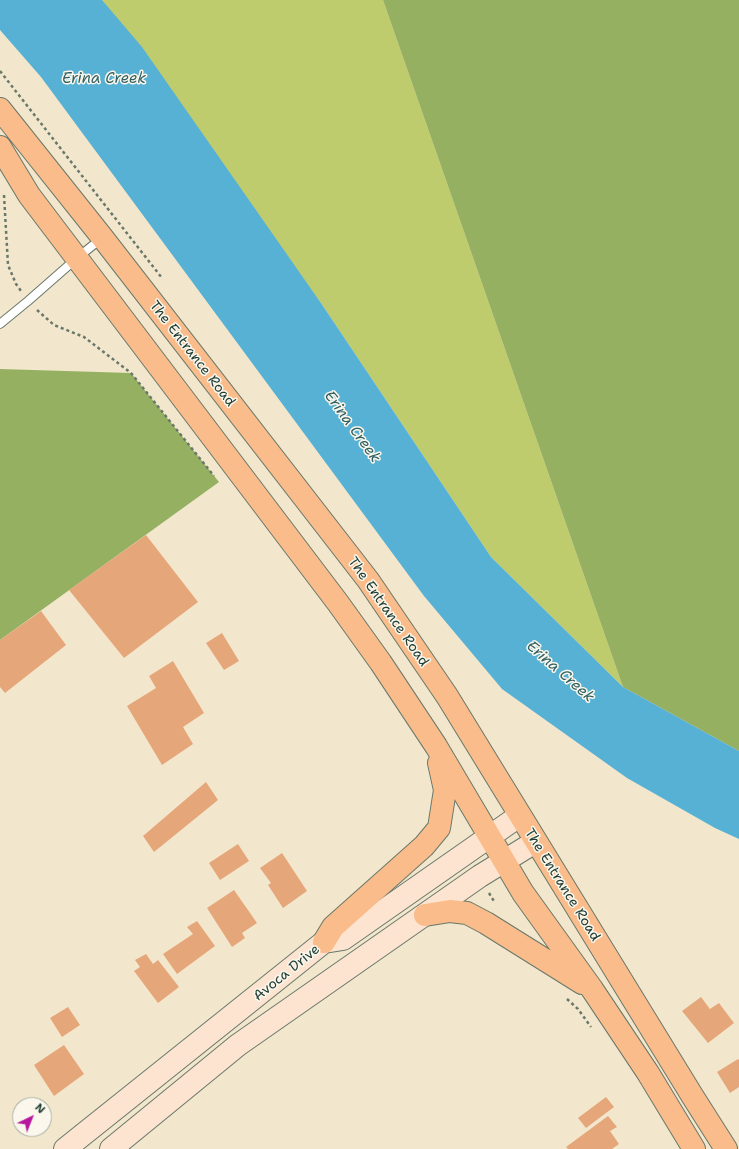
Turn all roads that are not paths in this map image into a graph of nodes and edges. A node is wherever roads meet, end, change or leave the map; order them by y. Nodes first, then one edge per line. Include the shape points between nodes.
1 (0, 109) edge
2 (0, 147) edge
3 (102, 238) junction
4 (77, 258) junction
5 (0, 324) edge
6 (436, 746) junction
7 (519, 816) junction
8 (490, 836) junction
9 (535, 842) junction
10 (504, 861) junction
11 (425, 914) junction
12 (324, 942) junction
13 (592, 989) junction
14 (65, 1149) edge
15 (111, 1149) edge
16 (694, 1149) edge
17 (726, 1149) edge

1 - 3 highway, The Entrance Road
2 - 4 highway via 29,195
3 - 4 lane
3 - 7 highway, The Entrance Road via 368,580 447,696
4 - 5 lane
4 - 6 highway via 342,609
6 - 8 highway
6 - 12 highway via 445,790 440,828 424,846 333,927
7 - 8 main road, Avoca Drive
7 - 9 highway, The Entrance Road
8 - 10 highway
8 - 12 main road, Avoca Drive via 343,939
9 - 10 main road, Avoca Drive
9 - 17 highway, The Entrance Road
10 - 11 main road, Avoca Drive
10 - 13 highway via 523,893
11 - 13 highway via 450,911 467,913
11 - 15 main road, Avoca Drive via 238,1045
12 - 14 main road, Avoca Drive
13 - 16 highway via 648,1073

